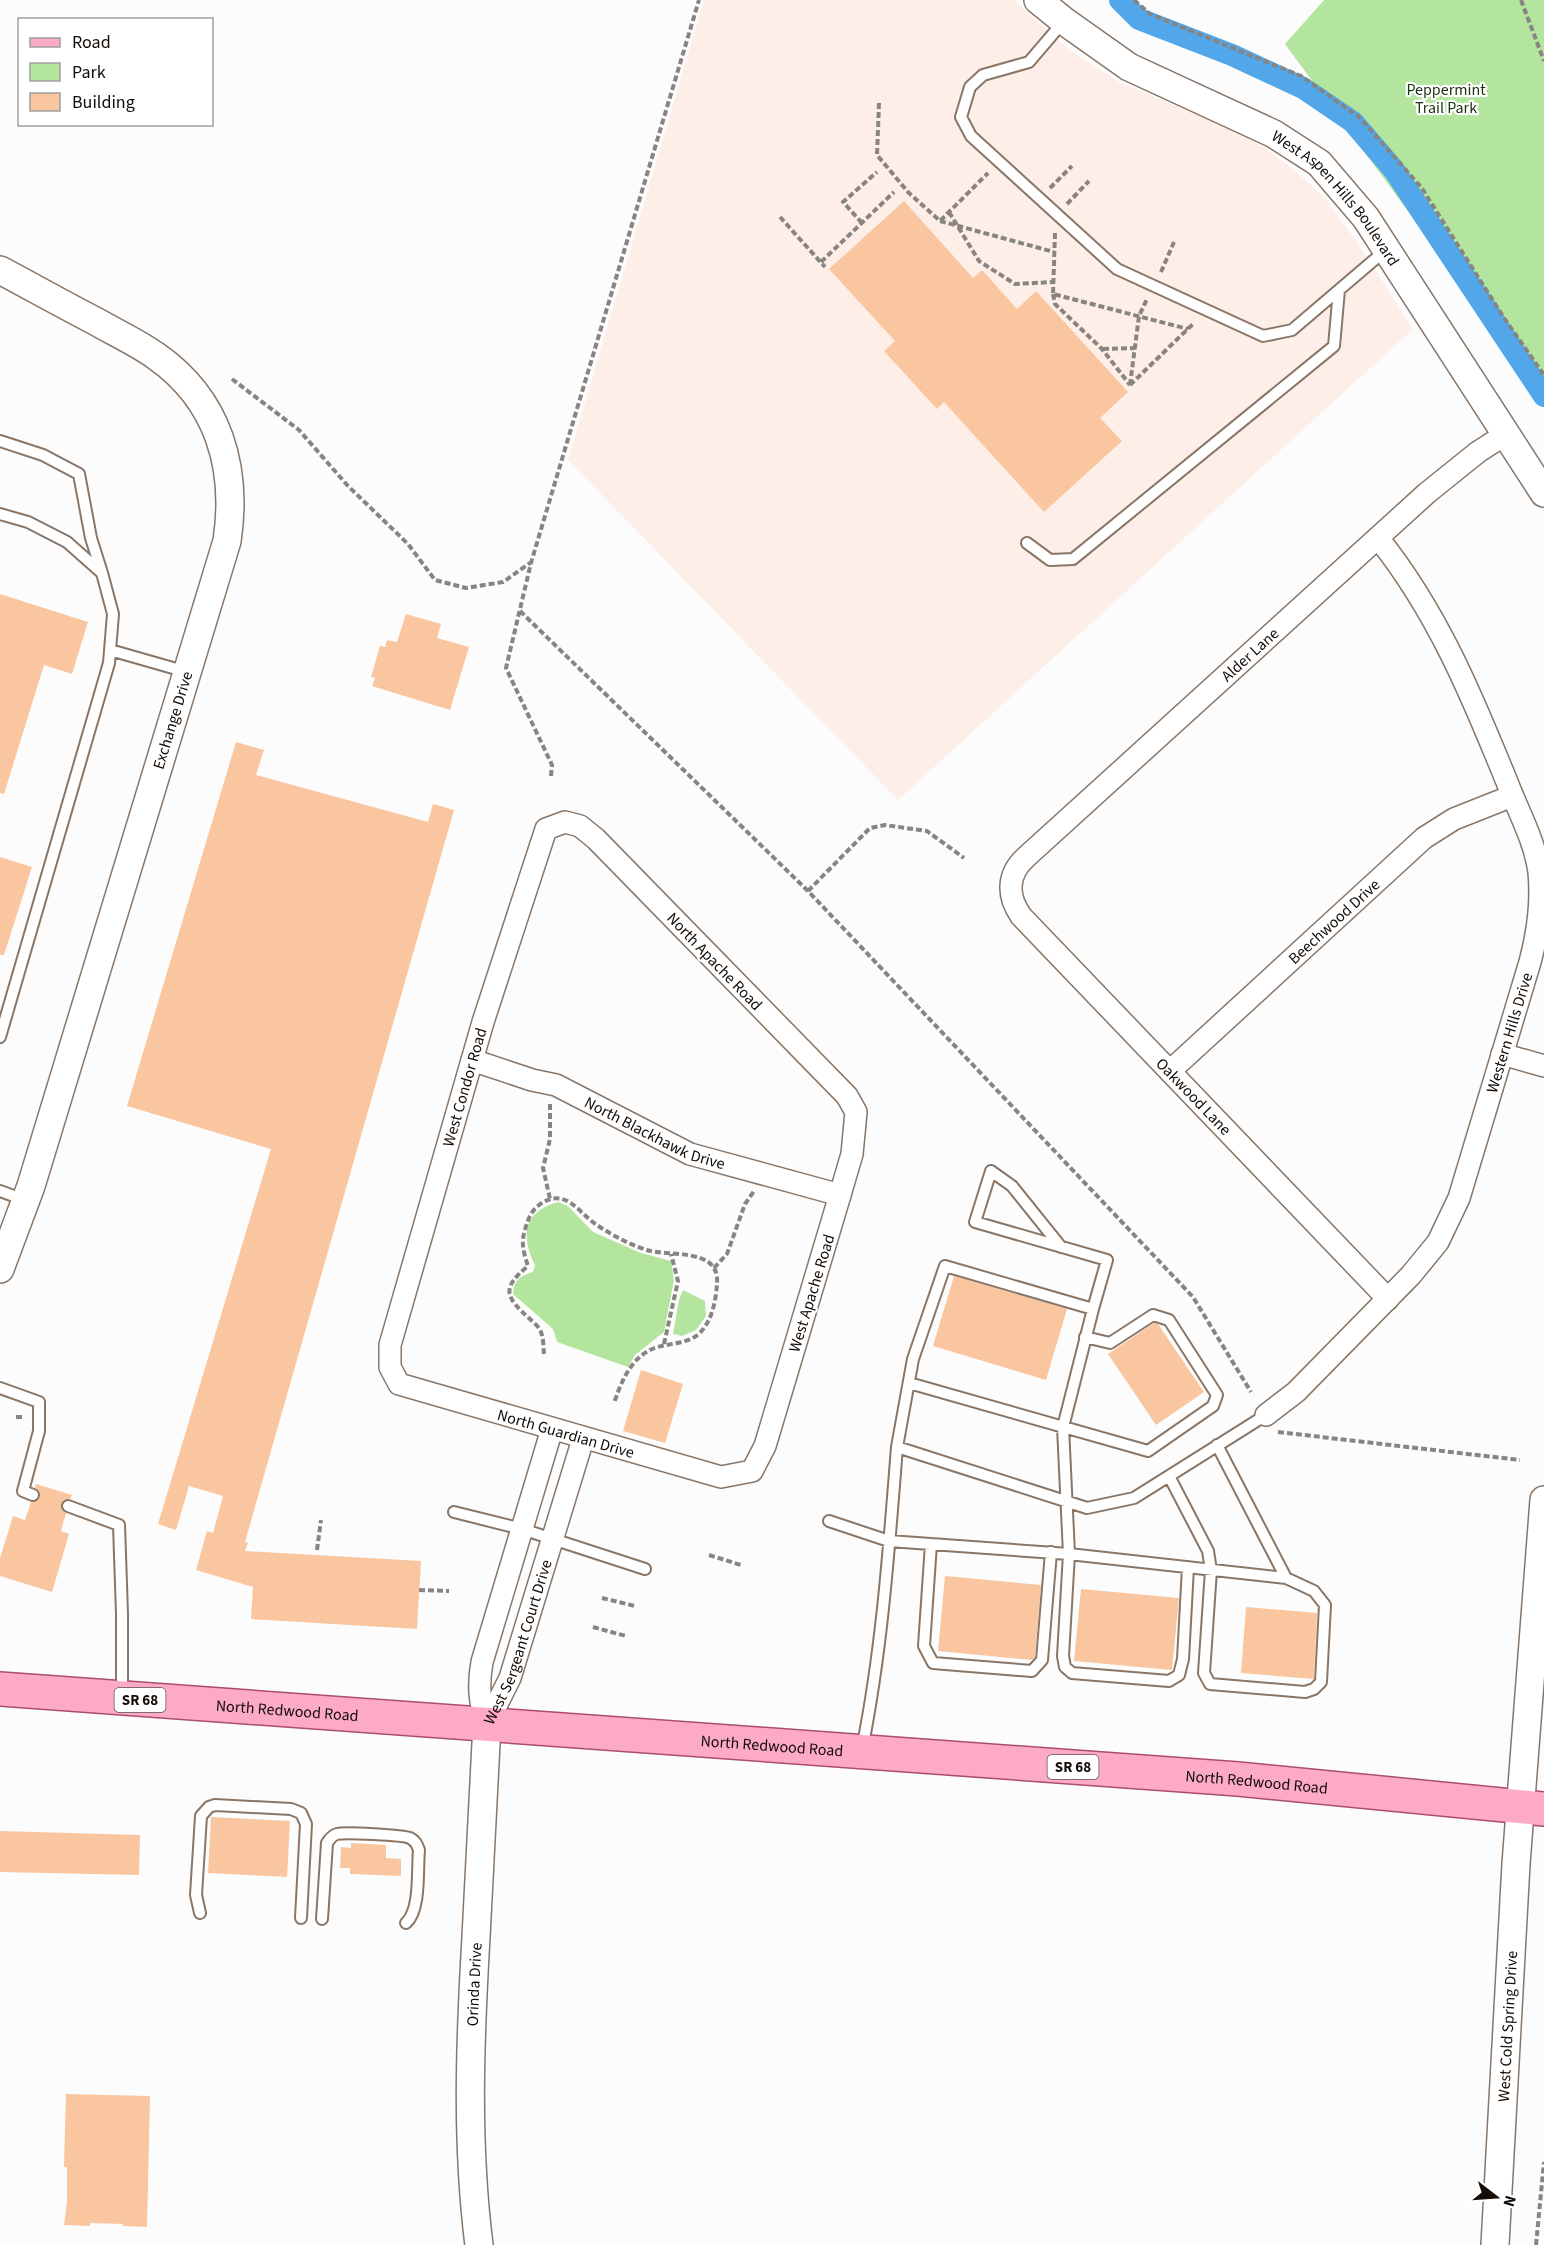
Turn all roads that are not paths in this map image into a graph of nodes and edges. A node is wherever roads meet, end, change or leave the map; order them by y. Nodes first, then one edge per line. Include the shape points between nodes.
1 (1038, 0) edge
2 (1064, 21) junction
3 (1387, 249) junction
4 (0, 270) edge
5 (1339, 290) junction
6 (1506, 434) junction
7 (0, 441) edge
8 (1544, 494) edge
9 (0, 514) edge
10 (1378, 538) junction
11 (1027, 543) dead end
12 (102, 573) junction
13 (110, 650) junction
14 (187, 672) junction
15 (1512, 796) junction
16 (565, 822) joint
17 (1010, 888) joint
18 (0, 1037) edge
19 (1502, 1053) junction
20 (472, 1060) junction
21 (1544, 1066) edge
22 (1170, 1071) junction
23 (856, 1112) joint
24 (0, 1191) edge
25 (840, 1195) junction
26 (26, 1200) junction
27 (1061, 1247) junction
28 (0, 1269) edge
29 (1388, 1299) junction
30 (1092, 1309) junction
31 (1085, 1337) junction
32 (390, 1367) joint
33 (909, 1383) junction
34 (0, 1388) edge
35 (1272, 1423) joint
36 (1063, 1427) junction
37 (552, 1429) junction
38 (583, 1438) junction
39 (1217, 1445) junction
40 (897, 1447) junction
41 (752, 1471) joint
42 (1168, 1476) junction
43 (33, 1495) dead end
44 (1544, 1500) edge
45 (1067, 1502) junction
46 (68, 1506) dead end
47 (454, 1512) dead end
48 (829, 1521) dead end
49 (522, 1529) junction
50 (552, 1540) junction
51 (889, 1541) junction
52 (931, 1544) junction
53 (1051, 1552) junction
54 (1069, 1554) junction
55 (1188, 1567) junction
56 (645, 1569) dead end
57 (1211, 1570) junction
58 (1286, 1578) junction
59 (0, 1689) edge
60 (122, 1699) junction
61 (487, 1724) junction
62 (861, 1752) junction
63 (1532, 1808) edge
64 (200, 1912) dead end
65 (301, 1918) dead end
66 (322, 1919) dead end
67 (406, 1923) dead end
68 (479, 2245) edge
69 (1495, 2245) edge

1 - 2 street, West Aspen Hills Boulevard
2 - 3 street, West Aspen Hills Boulevard via 1129,67 1274,134 1318,163 1366,218
2 - 5 lane via 1029,62 983,75 970,87 961,117 971,136 1117,269 1263,336 1292,330
3 - 5 lane
3 - 6 street, West Aspen Hills Boulevard
4 - 14 street, Exchange Drive via 157,356 199,397 217,432 229,469 231,517
5 - 11 lane via 1334,346 1073,559 1050,560
6 - 8 street, West Aspen Hills Boulevard
6 - 10 street, Alder Lane via 1452,472
7 - 12 lane via 43,455 79,474
9 - 12 lane via 28,522 67,543
10 - 15 street, Western Hills Drive via 1418,592 1455,662
10 - 17 street, Alder Lane via 1025,858 1014,872
12 - 13 lane via 113,614
13 - 14 lane
13 - 18 lane
14 - 26 street, Exchange Drive
15 - 19 street, Western Hills Drive via 1535,854 1540,905 1535,943
15 - 22 street, Beechwood Drive via 1469,812 1424,838
16 - 20 street, West Condor Road via 546,829
16 - 23 street, North Apache Road via 580,826 596,839 847,1096
17 - 22 street, Oakwood Lane via 1021,916
19 - 21 street
19 - 29 street, Western Hills Drive via 1450,1221 1426,1259
20 - 25 street, North Blackhawk Drive via 556,1085 690,1154
20 - 32 street, West Condor Road via 390,1345
22 - 29 street, Oakwood Lane
23 - 25 street, West Apache Road via 852,1154
24 - 26 lane
25 - 41 street, West Apache Road via 765,1446
26 - 28 street, Exchange Drive
27 - 27 lane via 975,1222 992,1171 1012,1186
27 - 30 lane via 1107,1260
29 - 35 street, Western Hills Drive via 1296,1392
30 - 31 lane
30 - 33 lane via 945,1266 913,1359
31 - 36 lane
31 - 36 lane via 1110,1343 1152,1315 1169,1320 1217,1395 1213,1406 1148,1451
32 - 37 street, North Guardian Drive via 399,1384
33 - 36 lane
33 - 40 lane
34 - 43 lane via 39,1402 39,1431 23,1491
35 - 39 lane
36 - 45 lane
37 - 38 street, North Guardian Drive
37 - 49 street, West Sergeant Court Drive
38 - 41 street, North Guardian Drive via 721,1477
38 - 50 street, West Sergeant Court Drive
39 - 42 lane
39 - 58 lane
40 - 45 lane
40 - 51 lane
42 - 45 lane via 1134,1498 1087,1508
42 - 57 lane via 1208,1551
44 - 63 street via 1528,1728
45 - 54 lane
46 - 60 lane via 119,1525
47 - 49 lane
48 - 51 lane
49 - 50 lane
49 - 61 street, West Sergeant Court Drive via 479,1677 481,1709
50 - 56 lane
50 - 61 street, West Sergeant Court Drive via 510,1678
51 - 52 lane
51 - 62 lane via 874,1689
52 - 53 lane
52 - 53 lane via 924,1646 933,1663 1032,1671 1042,1660
53 - 54 lane
54 - 55 lane
54 - 55 lane via 1063,1656 1065,1667 1072,1673 1169,1681 1179,1675
55 - 57 lane
57 - 58 lane
57 - 58 lane via 1204,1673 1210,1684 1305,1692 1321,1682 1325,1605 1314,1591
59 - 60 main road, North Redwood Road / SR 68
60 - 61 main road, North Redwood Road / SR 68
61 - 62 main road, North Redwood Road / SR 68
61 - 68 street, Orinda Drive via 469,2107
62 - 63 main road, North Redwood Road / SR 68 via 1299,1784
63 - 69 street, West Cold Spring Drive
64 - 65 lane via 196,1895 204,1810 215,1805 291,1809 301,1813 306,1824
66 - 67 lane via 327,1843 340,1833 414,1840 419,1850 415,1907

